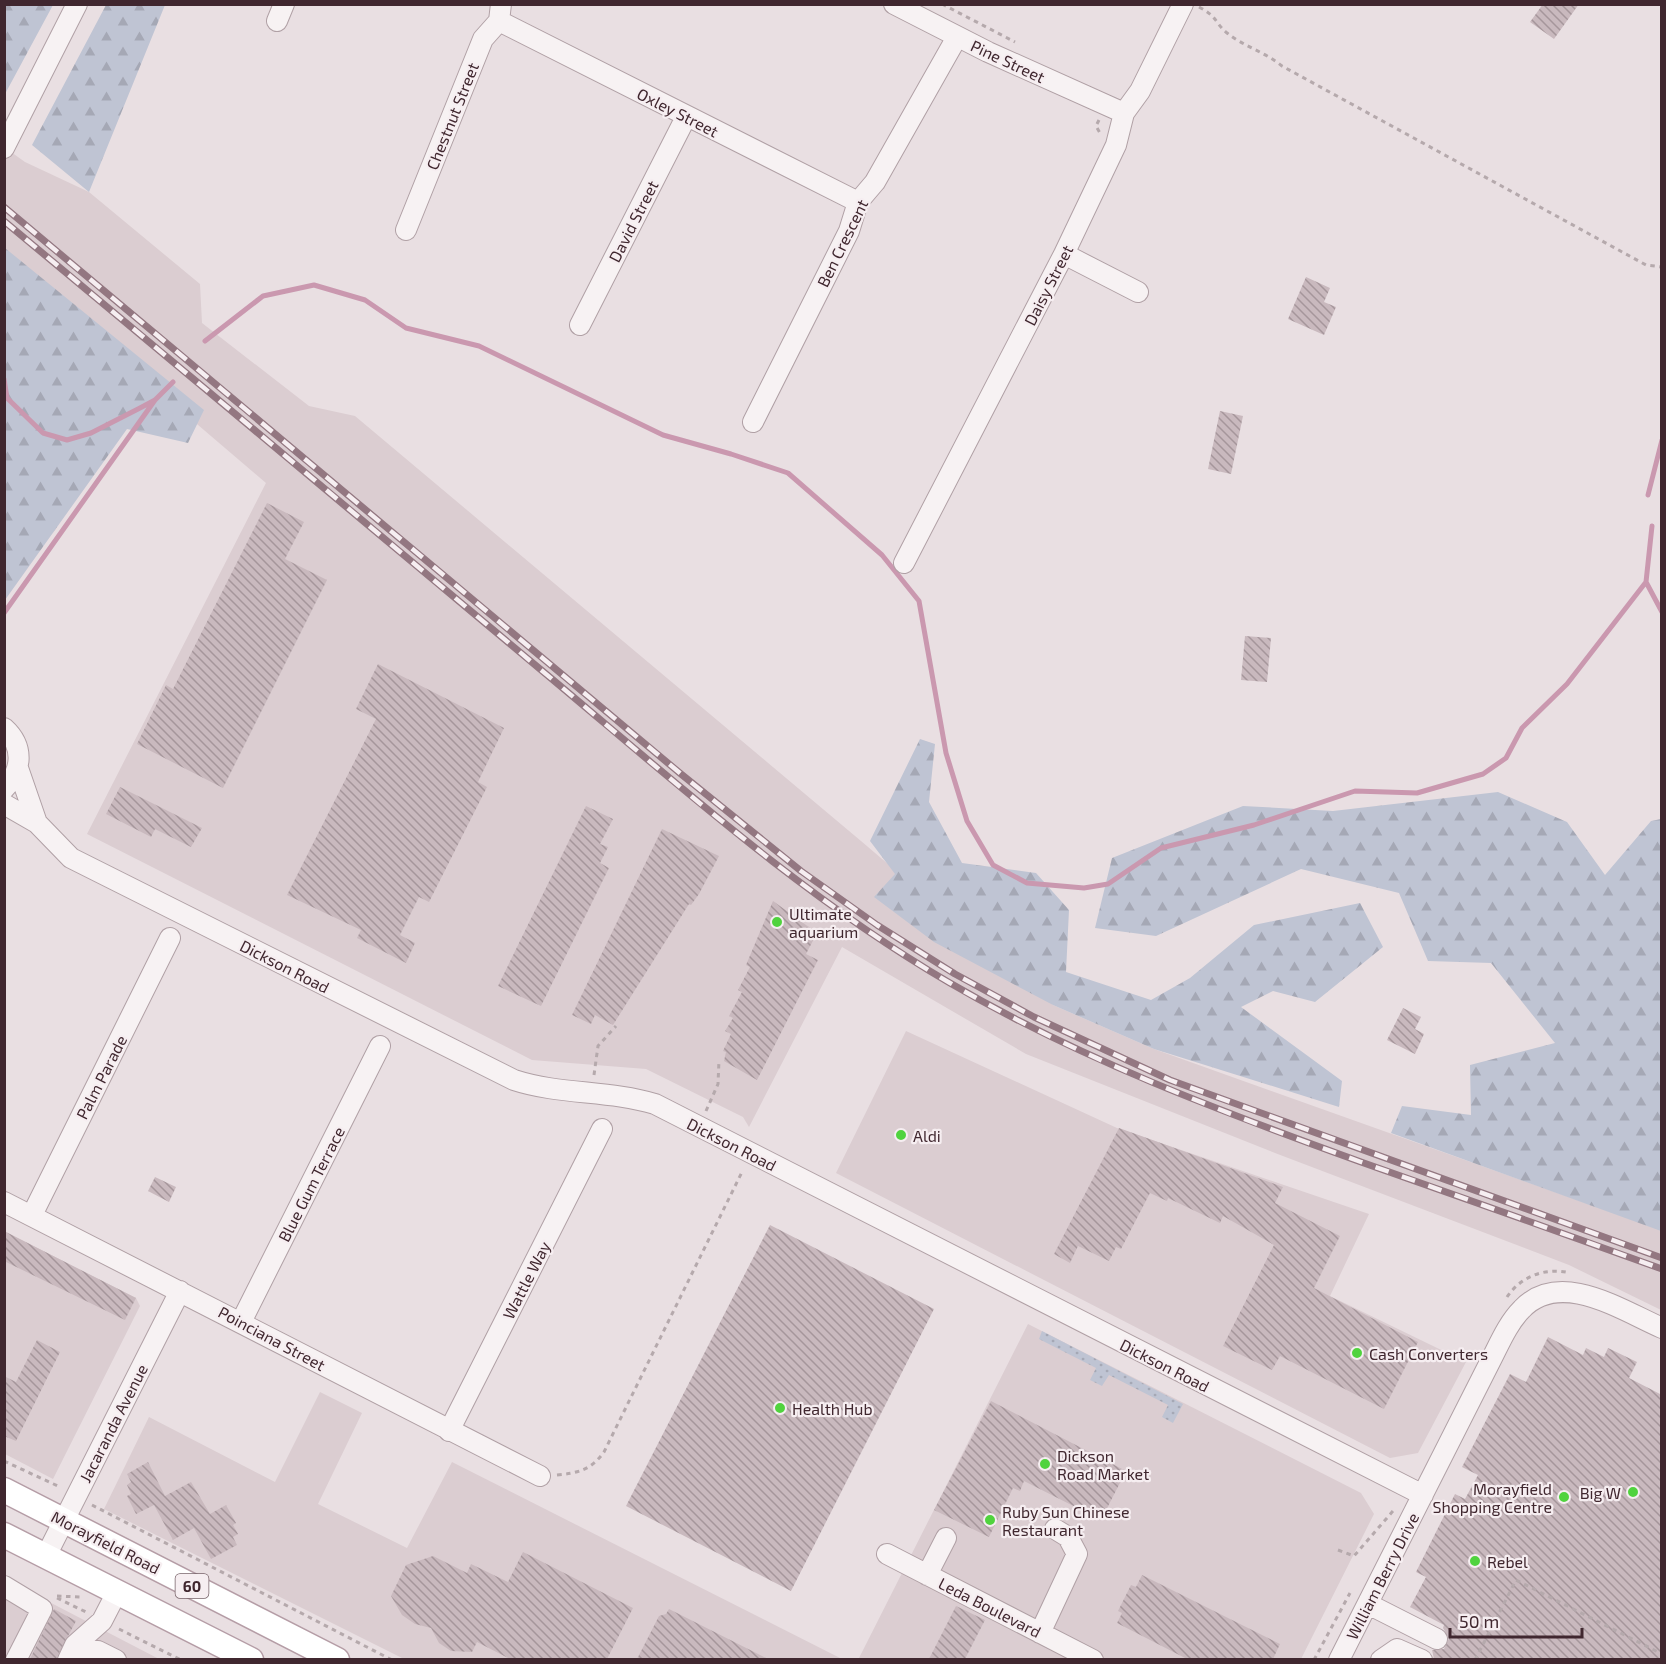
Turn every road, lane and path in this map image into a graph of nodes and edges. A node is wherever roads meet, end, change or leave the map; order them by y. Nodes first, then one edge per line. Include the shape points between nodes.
1 (77, 4) edge
2 (894, 4) edge
3 (942, 4) edge
4 (1183, 4) edge
5 (1195, 4) edge
6 (500, 13) edge
7 (957, 37) junction
8 (1023, 46) dead end
9 (1124, 113) junction
10 (686, 117) junction
11 (4, 148) edge
12 (858, 202) junction
13 (406, 230) dead end
14 (1064, 254) junction
15 (1662, 267) edge
16 (1137, 292) dead end
17 (580, 325) dead end
18 (753, 422) dead end
19 (904, 563) dead end
20 (4, 728) edge
21 (18, 768) junction
22 (4, 789) edge
23 (4, 804) edge
24 (37, 823) junction
25 (170, 938) dead end
26 (616, 1026) dead end
27 (380, 1046) dead end
28 (719, 1060) dead end
29 (594, 1077) dead end
30 (705, 1113) dead end
31 (602, 1129) dead end
32 (751, 1171) dead end
33 (4, 1202) edge
34 (32, 1215) junction
35 (180, 1291) junction
36 (241, 1322) junction
37 (1662, 1328) edge
38 (449, 1431) junction
39 (4, 1461) edge
40 (540, 1476) joint
41 (4, 1490) edge
42 (1423, 1495) junction
43 (76, 1496) junction
44 (64, 1520) junction
45 (1055, 1529) dead end
46 (4, 1535) edge
47 (946, 1538) dead end
48 (887, 1554) dead end
49 (46, 1556) junction
50 (927, 1575) junction
51 (4, 1586) edge
52 (117, 1592) junction
53 (1368, 1604) junction
54 (1040, 1633) junction
55 (1437, 1639) dead end
56 (80, 1654) edge
57 (1662, 1654) edge
58 (16, 1659) edge
59 (116, 1659) edge
60 (251, 1659) edge
61 (337, 1659) edge
62 (392, 1659) edge
63 (1094, 1659) edge
64 (1339, 1659) edge
65 (1381, 1659) edge
66 (1422, 1659) edge
67 (1475, 1659) edge

1 - 11 street
2 - 7 street, Pine Street
3 - 8 path
4 - 9 street, Daisy Street via 1140,91
5 - 15 path via 1214,15 1226,33 1269,55 1281,66 1646,265
6 - 10 street, Oxley Street
6 - 13 street, Chestnut Street via 483,39
7 - 9 street, Pine Street
7 - 12 street, Ben Crescent via 875,182
9 - 14 street, Daisy Street via 1116,145
10 - 12 street, Oxley Street
10 - 17 street, David Street
12 - 18 street, Ben Crescent via 849,231
14 - 16 street
14 - 19 street, Daisy Street
20 - 21 street, Dickson Road via 17,745
21 - 22 street
21 - 24 street, Dickson Road
23 - 24 street, Dickson Road
24 - 42 street, Dickson Road via 71,858 514,1080 655,1104
25 - 34 street, Palm Parade
26 - 29 path via 598,1046
27 - 36 street, Blue Gum Terrace
28 - 30 path via 718,1084
31 - 38 street, Wattle Way
32 - 40 path via 742,1170 604,1452 595,1465 578,1473
33 - 34 street, Poinciana Street
34 - 35 street, Poinciana Street
35 - 36 street, Poinciana Street
35 - 43 street, Jacaranda Avenue
36 - 38 street, Poinciana Street
37 - 42 street, William Berry Drive via 1569,1292 1550,1292 1532,1299 1510,1325
38 - 40 street, Poinciana Street
39 - 43 path
41 - 44 main road, Morayfield Road / 60
42 - 53 street, William Berry Drive
43 - 44 street, Jacaranda Avenue
43 - 62 path
44 - 49 street, Jacaranda Avenue
44 - 61 main road, Morayfield Road / 60
45 - 54 street via 1068,1537 1077,1554
46 - 49 main road, 60
47 - 50 street
48 - 50 street, Leda Boulevard
49 - 52 main road, 60
50 - 54 street, Leda Boulevard
51 - 58 street via 42,1609
52 - 56 street
52 - 60 main road, 60
53 - 55 street
53 - 64 street, William Berry Drive
54 - 63 street, Leda Boulevard
56 - 59 street via 98,1651
57 - 67 path via 1516,1580
65 - 66 street via 1397,1649

